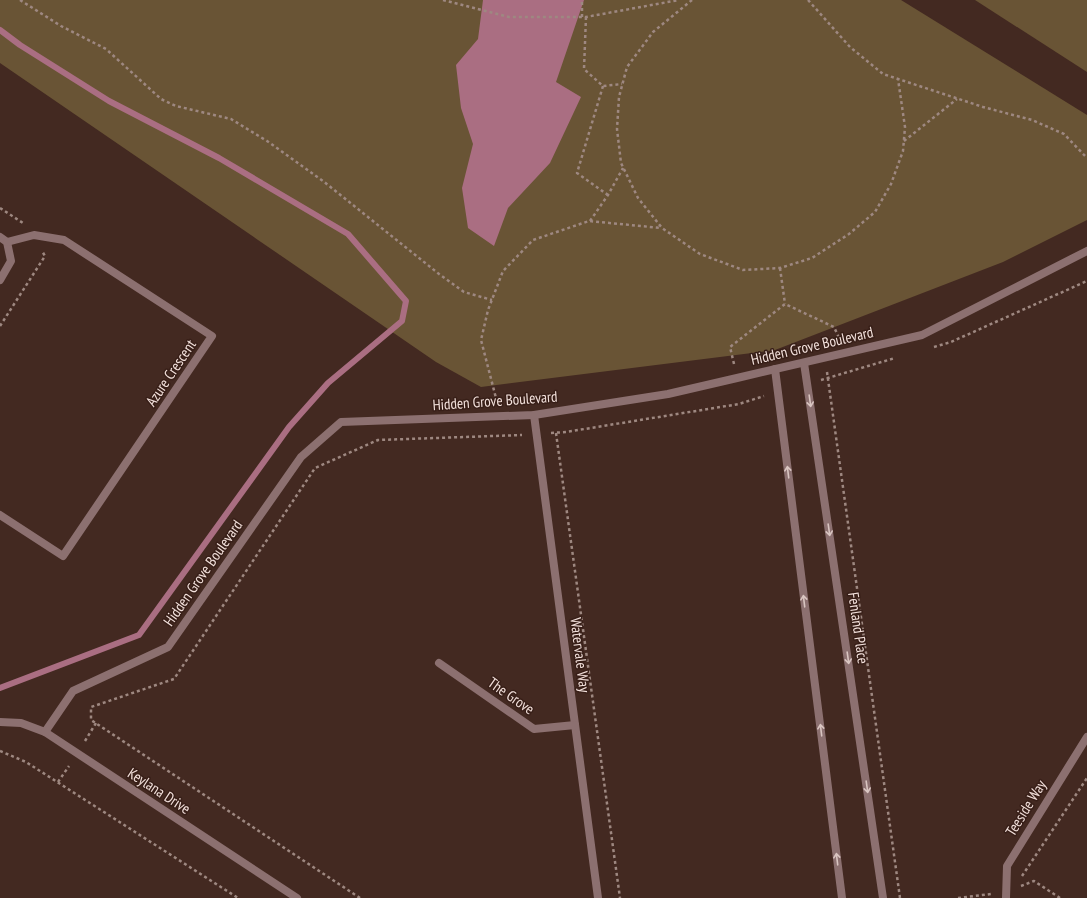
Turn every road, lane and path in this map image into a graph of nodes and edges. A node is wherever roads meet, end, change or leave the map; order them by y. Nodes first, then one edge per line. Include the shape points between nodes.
1 (20, 0) edge
2 (443, 0) edge
3 (582, 0) edge
4 (679, 0) edge
5 (692, 0) edge
6 (808, 0) edge
7 (582, 17) junction
8 (586, 17) junction
9 (898, 78) junction
10 (622, 84) junction
11 (603, 86) junction
12 (957, 98) junction
13 (904, 141) junction
14 (1087, 158) edge
15 (623, 167) junction
16 (608, 195) junction
17 (589, 221) junction
18 (662, 228) junction
19 (4, 239) edge
20 (1087, 251) edge
21 (780, 268) junction
22 (0, 280) edge
23 (492, 300) junction
24 (785, 304) junction
25 (845, 353) junction
26 (824, 358) junction
27 (804, 363) junction
28 (775, 369) junction
29 (737, 378) junction
30 (534, 415) junction
31 (501, 416) junction
32 (556, 433) dead end
33 (0, 515) edge
34 (438, 663) dead end
35 (91, 720) dead end
36 (0, 722) edge
37 (575, 725) junction
38 (45, 732) junction
39 (1087, 737) edge
40 (0, 750) edge
41 (1087, 778) edge
42 (1021, 886) junction
43 (1006, 895) edge
44 (238, 898) edge
45 (297, 898) edge
46 (360, 898) edge
47 (598, 898) edge
48 (620, 898) edge
49 (842, 898) edge
50 (883, 898) edge
51 (900, 898) edge
52 (958, 898) edge
53 (1060, 898) edge

1 - 23 path via 61,26 106,49 161,99 176,106 231,119 267,141 464,292
2 - 7 path via 509,17
3 - 7 path
4 - 8 path
5 - 10 path via 652,32 627,67
6 - 9 path via 850,47 883,74
7 - 8 path
8 - 11 path via 584,69
9 - 12 path
9 - 13 path via 905,128
10 - 11 path
10 - 15 path via 618,129
11 - 16 path via 577,173
12 - 13 path
12 - 14 path via 1032,120 1064,134
13 - 21 path via 891,184 875,212 849,234 812,258
15 - 16 path
15 - 18 path via 638,198
16 - 17 path
17 - 18 path
17 - 23 path via 534,240 503,271
18 - 21 path via 700,254 743,270
19 - 22 street via 11,261
19 - 33 street, Azure Crescent via 34,235 64,240 212,336 63,556
20 - 25 street, Hidden Grove Boulevard via 922,335
21 - 24 path
23 - 31 path via 481,340
24 - 25 path via 834,327
24 - 29 path via 730,347
25 - 26 street, Hidden Grove Boulevard
26 - 27 street, Hidden Grove Boulevard
26 - 51 path
27 - 28 street, Hidden Grove Boulevard
27 -> 50 street, Fenland Place
28 - 29 street, Hidden Grove Boulevard
49 -> 28 street
29 - 30 street, Hidden Grove Boulevard via 668,394
30 - 31 street, Hidden Grove Boulevard
30 - 37 street, Watervale Way
31 - 38 street, Hidden Grove Boulevard via 341,422 301,457 168,647 73,692
32 - 48 path
34 - 37 street, The Grove via 534,729
35 - 46 path
36 - 38 street, Keylana Drive via 21,723
37 - 47 street, Watervale Way
38 - 45 street, Keylana Drive
39 - 43 street, Teeside Way via 1007,866
40 - 44 path via 26,762
41 - 42 path via 1022,875
42 - 43 path
42 - 53 path via 1034,880
43 - 52 path

